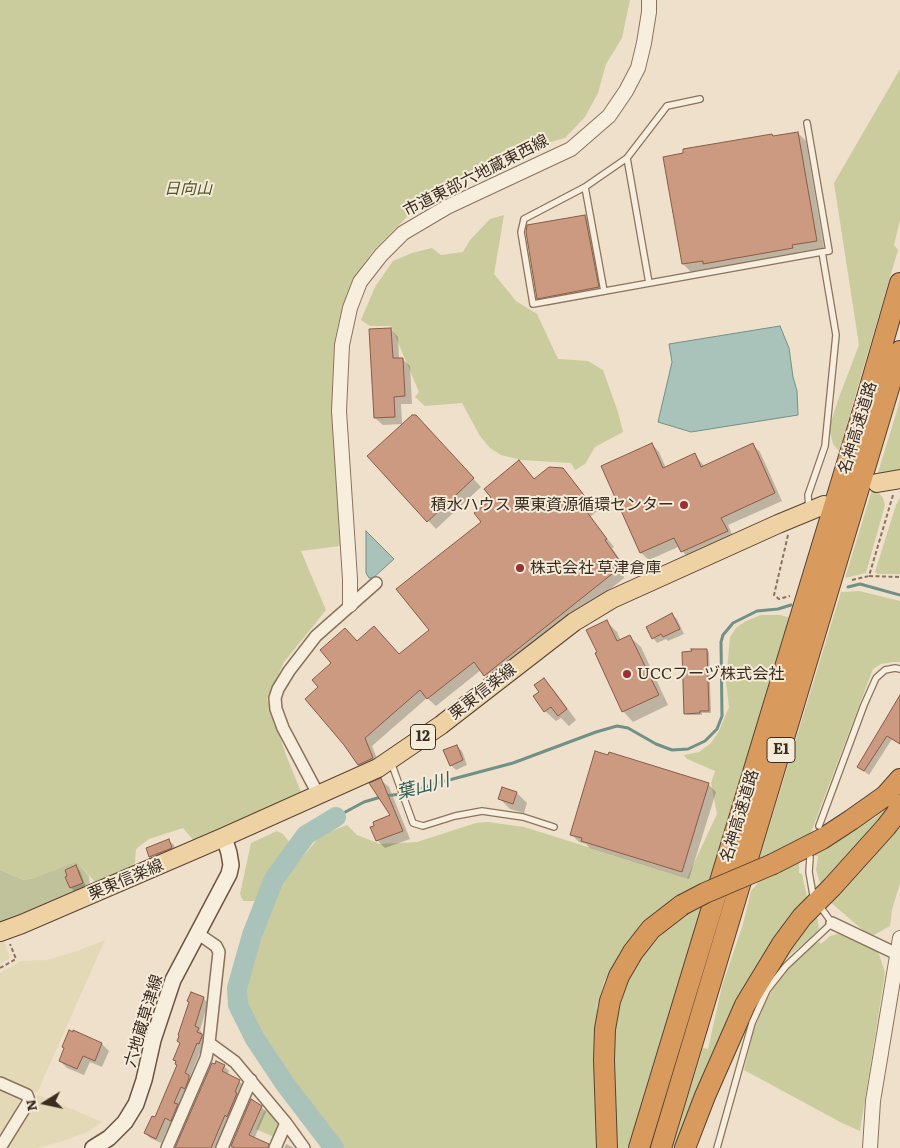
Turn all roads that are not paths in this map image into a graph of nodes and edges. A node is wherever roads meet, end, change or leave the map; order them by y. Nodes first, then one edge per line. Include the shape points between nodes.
1 (649, 0) edge
2 (700, 100) dead end
3 (807, 123) dead end
4 (627, 158) junction
5 (585, 187) junction
6 (822, 252) junction
7 (900, 282) edge
8 (649, 283) junction
9 (604, 291) junction
10 (900, 352) edge
11 (899, 479) edge
12 (877, 483) dead end
13 (816, 509) joint
14 (376, 583) dead end
15 (350, 605) junction
16 (900, 669) edge
17 (390, 760) junction
18 (900, 762) edge
19 (900, 779) edge
20 (318, 794) junction
21 (873, 804) junction
22 (899, 810) edge
23 (819, 826) dead end
24 (554, 827) dead end
25 (224, 837) junction
26 (810, 857) dead end
27 (814, 895) dead end
28 (822, 908) dead end
29 (832, 923) junction
30 (2, 931) edge
31 (197, 933) junction
32 (900, 938) edge
33 (897, 954) junction
34 (209, 1043) junction
35 (251, 1080) junction
36 (0, 1083) edge
37 (286, 1123) junction
38 (0, 1148) edge
39 (93, 1148) edge
40 (168, 1148) edge
41 (222, 1148) edge
42 (275, 1148) edge
43 (304, 1148) edge
44 (607, 1148) edge
45 (639, 1148) edge
46 (661, 1148) edge
47 (685, 1148) edge
48 (717, 1148) edge
49 (870, 1148) edge

1 - 15 street, 市道東部六地蔵東西線 via 638,68 609,116 571,149 447,207 402,233 360,282 342,345 339,411
2 - 4 lane via 667,106
3 - 6 lane via 829,251
4 - 5 lane
4 - 8 lane
5 - 9 lane
5 - 9 lane via 524,219 521,232 533,304
6 - 8 lane
6 - 13 lane via 836,336 825,446 808,495
7 - 45 highway, 名神高速道路 / E1
8 - 9 lane
10 - 46 highway, 名神高速道路 / E1
11 - 12 main road
13 - 17 main road, 栗東信楽線 / 12 via 612,599 574,622
14 - 15 street
15 - 20 street via 316,636 289,671 275,698 283,728
16 - 23 lane via 885,670 876,678
17 - 20 main road, 栗東信楽線 / 12
17 - 24 lane via 413,824 423,826 482,811 523,817
18 - 21 highway
19 - 21 highway via 894,788
20 - 25 main road, 栗東信楽線 / 12
21 - 44 highway, bridge via 822,839 682,905 657,924 633,952 619,976 605,1029
22 - 47 highway via 862,855 802,917 782,944 745,1005
25 - 30 main road, 栗東信楽線 / 12
25 - 31 main road, 六地蔵草津線 via 229,852 229,874
26 - 27 lane via 809,872
28 - 29 lane
29 - 33 street
29 - 48 lane via 786,966 767,990 752,1023
31 - 34 street via 216,946 219,952
31 - 39 main road, 六地蔵草津線 via 164,1005 136,1104 125,1122
32 - 33 street
33 - 49 street via 873,1101
34 - 35 street via 235,1062
34 - 40 street via 206,1058
35 - 37 street
35 - 41 street
36 - 38 street via 27,1095 29,1101
37 - 42 street
37 - 43 street

